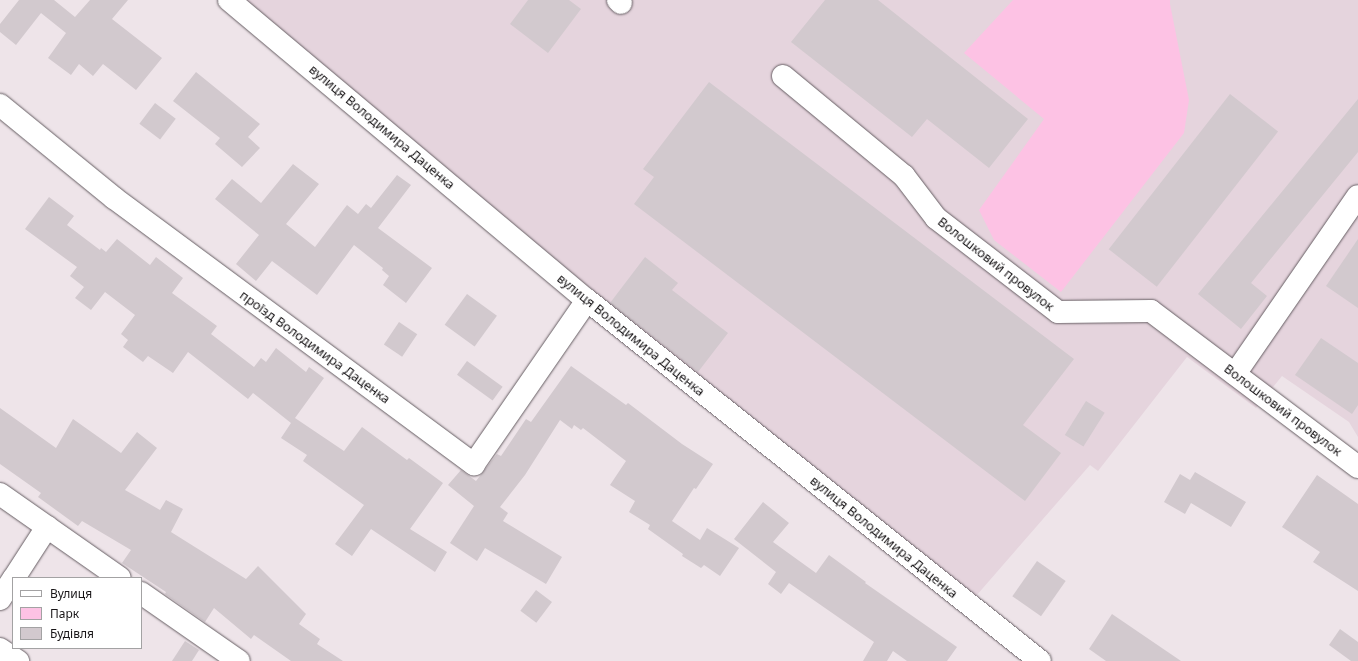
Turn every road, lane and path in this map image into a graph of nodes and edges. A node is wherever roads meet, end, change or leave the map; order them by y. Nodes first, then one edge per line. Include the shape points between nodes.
1 (230, 0) edge
2 (783, 76) dead end
3 (0, 105) edge
4 (1358, 196) edge
5 (587, 300) junction
6 (1234, 374) junction
7 (1358, 467) edge
8 (0, 494) edge
9 (47, 527) junction
10 (14, 577) edge
11 (119, 577) edge
12 (12, 581) edge
13 (142, 594) edge
14 (0, 599) edge
15 (0, 649) edge
16 (18, 661) edge
17 (239, 661) edge
18 (1040, 661) edge

1 - 5 street, вулиця Володимира Даценка
2 - 6 street, Волошковий провулок via 904,176 936,218 1058,312 1151,311
3 - 5 street, проїзд Володимира Даценка via 114,198 474,464
4 - 6 street
5 - 18 street, вулиця Володимира Даценка
6 - 7 street, Волошковий провулок
8 - 9 street
9 - 10 street
9 - 11 street
12 - 14 street
13 - 17 street
15 - 16 street

